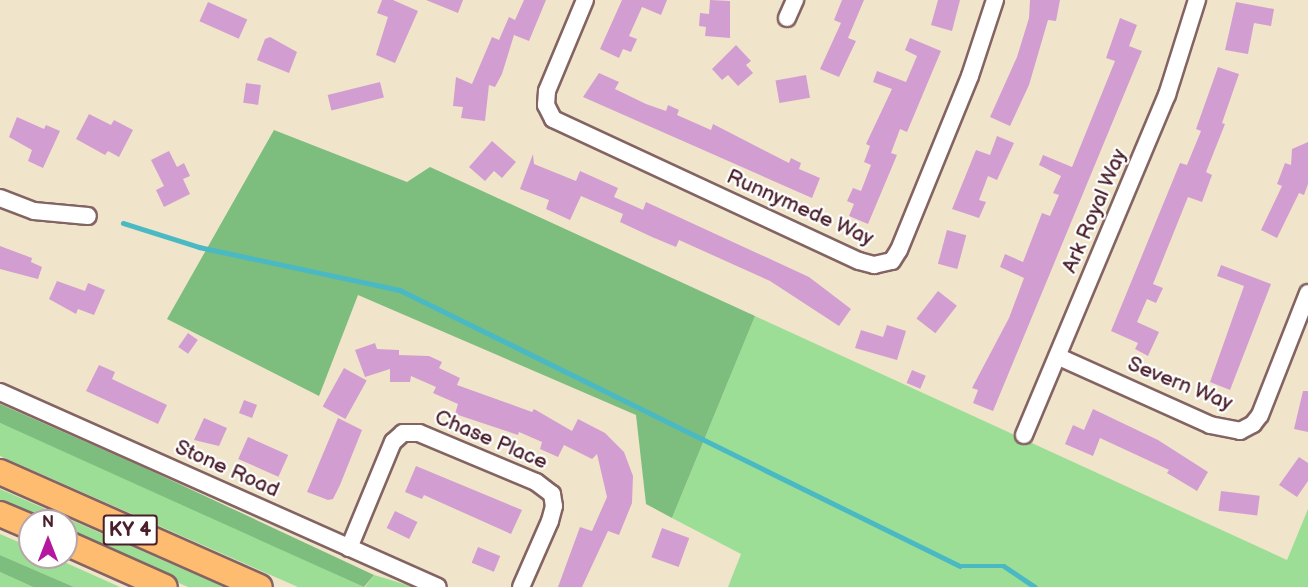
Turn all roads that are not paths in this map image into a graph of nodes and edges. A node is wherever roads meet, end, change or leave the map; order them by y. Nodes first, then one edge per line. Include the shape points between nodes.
1 (585, 0) edge
2 (795, 0) edge
3 (995, 0) edge
4 (1197, 0) edge
5 (787, 18) dead end
6 (0, 198) edge
7 (88, 216) dead end
8 (1308, 293) edge
9 (1059, 357) junction
10 (0, 392) edge
11 (1024, 435) dead end
12 (0, 472) edge
13 (0, 514) edge
14 (18, 522) edge
15 (78, 548) edge
16 (349, 548) junction
17 (165, 587) edge
18 (260, 587) edge
19 (437, 587) edge
20 (521, 587) edge

1 - 3 street, Runnymede Way via 547,91 546,105 553,119 874,265 892,261 899,250 970,76
2 - 5 street
4 - 9 street, Ark Royal Way via 1167,95
6 - 7 street via 33,211
8 - 9 street, Severn Way via 1260,415 1240,431 1210,425
9 - 11 street, Ark Royal Way
10 - 16 street, Stone Road
12 - 18 highway, KY 4
13 - 14 highway
15 - 17 highway, KY 4
16 - 19 street, Stone Road
16 - 20 street, Chase Place via 393,442 403,433 419,433 536,482 552,494 550,520

